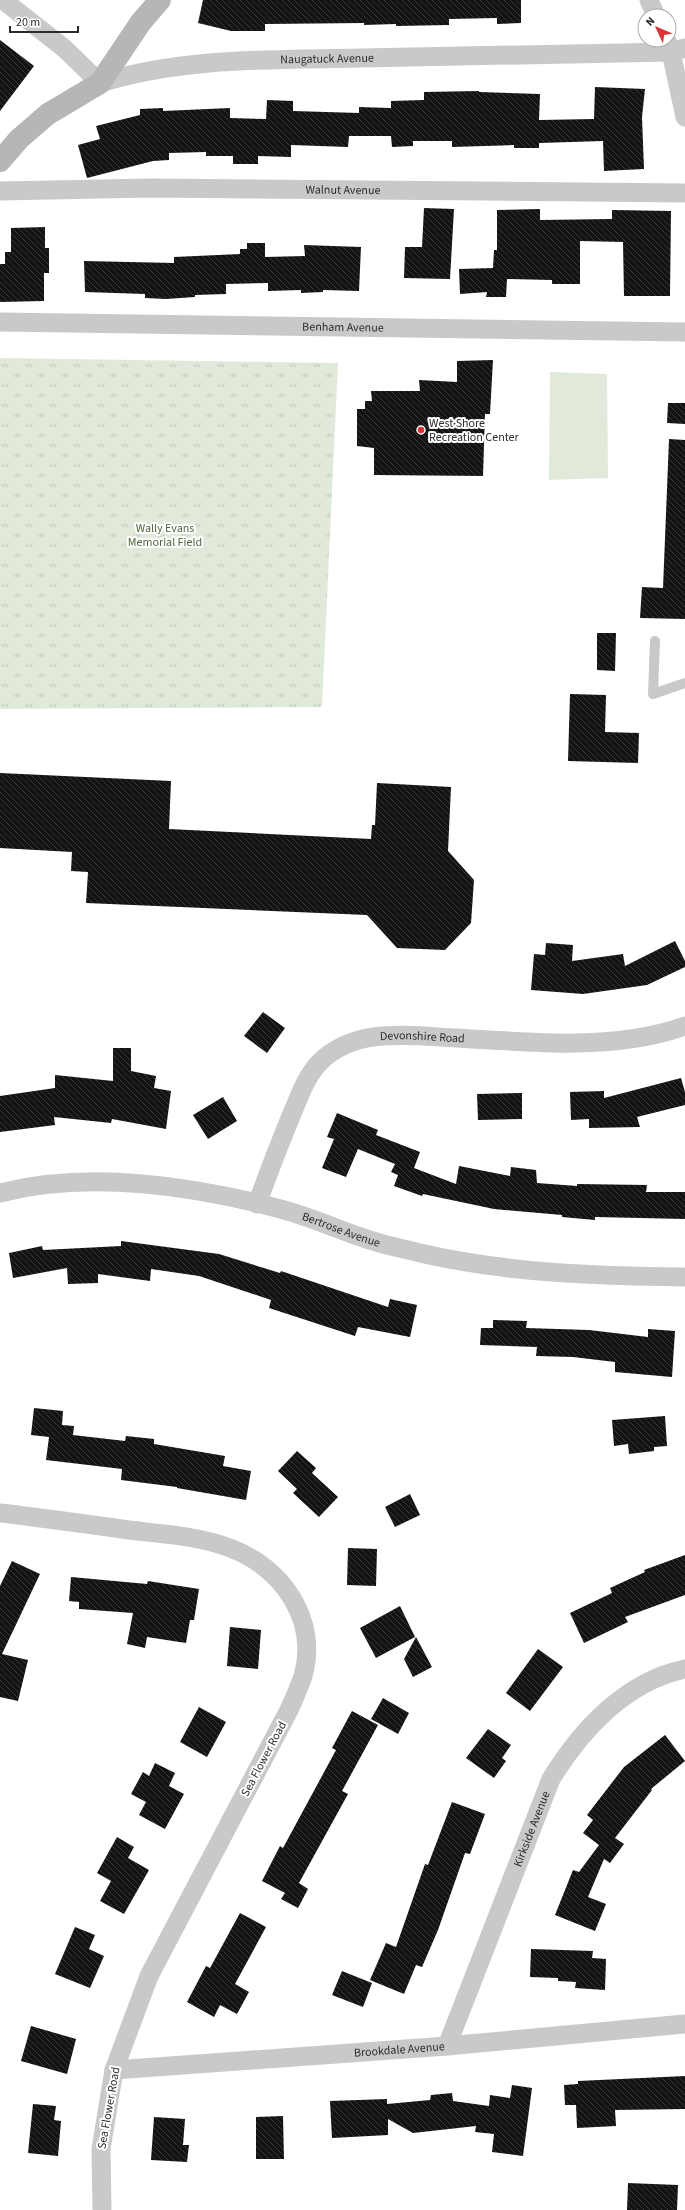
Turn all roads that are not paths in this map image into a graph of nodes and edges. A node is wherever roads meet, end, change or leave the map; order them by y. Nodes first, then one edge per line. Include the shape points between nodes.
1 (3, 0) edge
2 (160, 0) edge
3 (644, 48) edge
4 (674, 48) edge
5 (100, 83) junction
6 (685, 117) edge
7 (0, 161) edge
8 (0, 191) edge
9 (685, 193) edge
10 (0, 322) edge
11 (685, 332) edge
12 (655, 641) dead end
13 (685, 683) edge
14 (685, 1026) edge
15 (0, 1193) edge
16 (257, 1204) junction
17 (685, 1277) edge
18 (0, 1513) edge
19 (685, 1669) edge
20 (685, 2024) edge
21 (447, 2046) junction
22 (114, 2070) junction
23 (102, 2210) edge

1 - 5 street via 65,48
2 - 5 street via 141,22
3 - 5 street, Naugatuck Avenue via 249,61 171,66 134,72
4 - 6 street
5 - 7 street, Naugatuck Avenue via 48,114 19,139
8 - 9 street, Walnut Avenue via 151,188
10 - 11 street, Benham Avenue
12 - 13 lane via 653,694
14 - 16 street, Devonshire Road via 638,1038 596,1042 555,1043 393,1034 358,1040 343,1046 319,1063 303,1088
15 - 16 street, Bertrose Avenue via 57,1183 106,1182 220,1195
16 - 17 street, Bertrose Avenue via 285,1210 373,1241 467,1262 570,1273
18 - 22 street, Sea Flower Road via 161,1534 230,1547 258,1561 284,1584 298,1608 305,1630 306,1654 303,1676 289,1710 149,1976
19 - 21 street, Kirkside Avenue via 673,1671 645,1684 613,1705 568,1751 551,1779
20 - 21 street, Brookdale Avenue
21 - 22 street, Brookdale Avenue
22 - 23 street, Sea Flower Road via 101,2149

